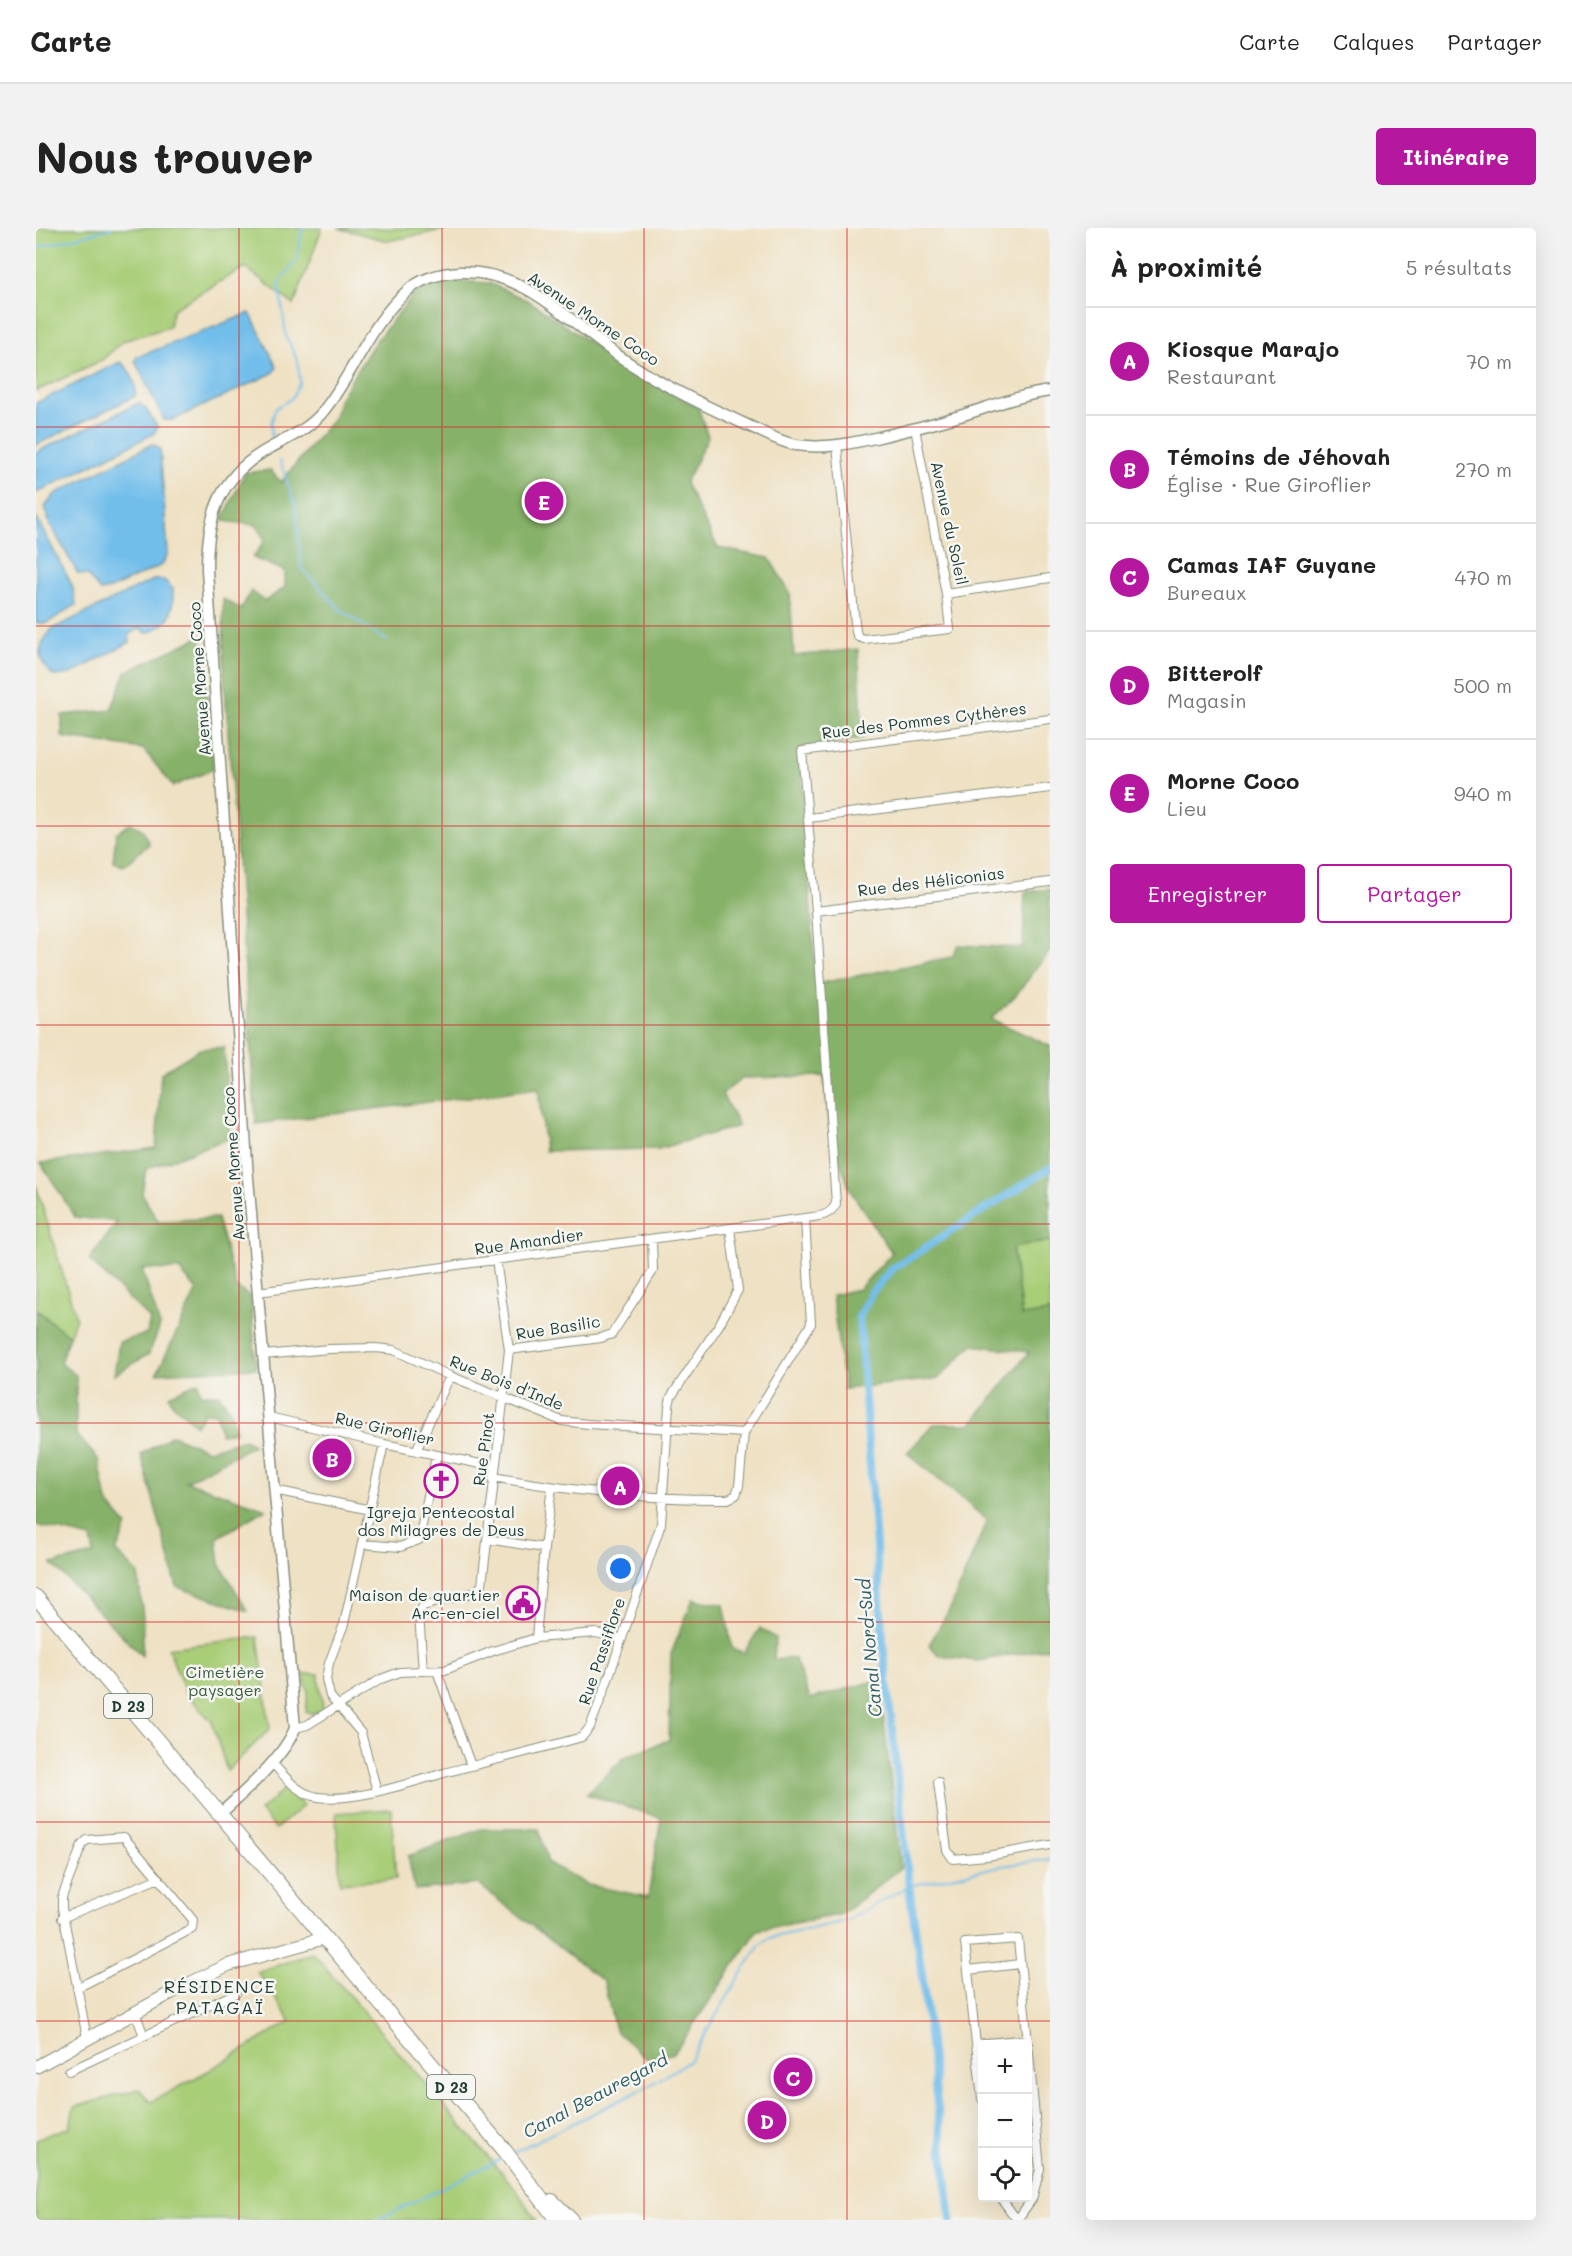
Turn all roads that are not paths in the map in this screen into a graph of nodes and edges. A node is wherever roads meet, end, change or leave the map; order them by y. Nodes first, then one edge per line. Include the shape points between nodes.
1 (1050, 391) edge
2 (915, 428) junction
3 (837, 446) junction
4 (1050, 578) edge
5 (946, 594) junction
6 (1050, 719) edge
7 (802, 751) joint
8 (1050, 788) edge
9 (809, 818) junction
10 (1050, 882) edge
11 (816, 911) junction
12 (805, 1218) junction
13 (730, 1228) junction
14 (652, 1239) junction
15 (496, 1260) junction
16 (258, 1292) junction
17 (509, 1350) junction
18 (263, 1355) junction
19 (450, 1376) junction
20 (505, 1398) junction
21 (269, 1417) junction
22 (667, 1428) junction
23 (744, 1433) junction
24 (384, 1444) junction
25 (416, 1451) junction
26 (436, 1456) junction
27 (495, 1467) junction
28 (493, 1477) junction
29 (552, 1487) junction
30 (274, 1490) junction
31 (662, 1498) junction
32 (371, 1510) junction
33 (487, 1539) junction
34 (363, 1544) junction
35 (543, 1548) junction
36 (36, 1597) edge
37 (536, 1638) junction
38 (622, 1639) junction
39 (423, 1671) junction
40 (437, 1671) junction
41 (337, 1706) junction
42 (295, 1728) junction
43 (272, 1763) junction
44 (471, 1766) junction
45 (938, 1782) dead end
46 (377, 1791) junction
47 (220, 1814) junction
48 (1050, 1845) edge
49 (159, 1878) junction
50 (62, 1918) junction
51 (325, 1938) junction
52 (1020, 1964) junction
53 (968, 1970) junction
54 (76, 1988) junction
55 (236, 1993) dead end
56 (135, 2012) junction
57 (144, 2036) junction
58 (87, 2038) junction
59 (1028, 2039) junction
60 (977, 2044) junction
61 (36, 2067) edge
62 (69, 2071) dead end
63 (982, 2094) edge
64 (524, 2175) junction
65 (1032, 2199) edge
66 (1004, 2202) edge
67 (1030, 2202) edge
68 (558, 2220) edge
69 (571, 2220) edge

1 - 2 street, Avenue Morne Coco via 1005,400
2 - 3 street, Avenue Morne Coco
2 - 5 street, Avenue du Soleil
3 - 5 street via 858,637 950,629
3 - 16 street, Avenue Morne Coco via 793,444 717,412 617,355 519,284 498,275 451,272 426,279 407,291 369,336 321,415 233,477 210,522 207,570
4 - 5 street, Avenue du Soleil
6 - 7 street, Rue des Pommes Cythères
7 - 9 street, Rue Amandier
8 - 9 street
9 - 11 street, Rue Amandier
10 - 11 street, Rue des Héliconias
11 - 12 street, Rue Amandier via 836,1204 825,1215
12 - 13 street, Rue Amandier
12 - 23 street via 812,1324
13 - 14 street, Rue Amandier
13 - 22 street, Rue Passiflore via 738,1290 671,1397
14 - 15 street, Rue Amandier
14 - 17 street, Rue Basilic via 653,1271 612,1334
15 - 16 street, Rue Amandier
15 - 17 street, Rue Pinot
16 - 18 street, Avenue Morne Coco
17 - 20 street, Rue Pinot
18 - 19 street, Rue Bois d'Inde via 394,1350
18 - 21 street, Avenue Morne Coco
19 - 20 street, Rue Bois d'Inde
19 - 25 street
20 - 22 street, Rue Bois d'Inde via 562,1421
20 - 27 street, Rue Pinot
21 - 24 street, Rue Giroflier
21 - 30 street, Avenue Morne Coco
22 - 23 street, Rue Bois d'Inde
22 - 31 street, Rue Passiflore
23 - 31 street via 736,1495
24 - 25 street, Rue Giroflier
24 - 32 street
25 - 26 street, Rue Giroflier
26 - 27 street, Rue Giroflier
26 - 34 street via 419,1540 405,1546
27 - 28 street, Rue Pinot
28 - 29 street
28 - 33 street, Rue Pinot
29 - 31 street
29 - 35 street
30 - 32 street
30 - 42 street, Avenue Morne Coco
31 - 38 street, Rue Passiflore via 661,1524
32 - 34 street
33 - 35 street
33 - 39 street, Rue Pinot via 482,1585 475,1592 423,1606 419,1614
34 - 41 street via 326,1679
35 - 37 street
36 - 47 main road, D 23
37 - 38 street via 596,1633
37 - 40 street
38 - 44 street, Rue Passiflore via 590,1727 582,1737
39 - 40 street
39 - 41 street via 381,1678
40 - 44 street
41 - 42 street
41 - 46 street via 361,1733
42 - 43 street
43 - 46 street, Rue Passiflore via 297,1790 316,1797
43 - 47 street
44 - 46 street, Rue Passiflore
45 - 48 street via 947,1850 953,1859
47 - 51 main road, D 23
49 - 50 street
49 - 50 street via 124,1837 87,1840 62,1897
49 - 54 street via 193,1920 192,1929
50 - 54 street
51 - 56 main road via 228,1965
51 - 64 main road, D 23
52 - 53 street
52 - 53 street via 1018,1939 965,1943
52 - 59 street
53 - 60 street
54 - 58 street
55 - 57 street
56 - 57 street
56 - 58 main road
57 - 62 street
58 - 61 main road
59 - 60 street
59 - 65 street via 1040,2169
60 - 63 street
64 - 68 main road, D 23
64 - 69 main road, D 23
66 - 67 street via 1017,2220

